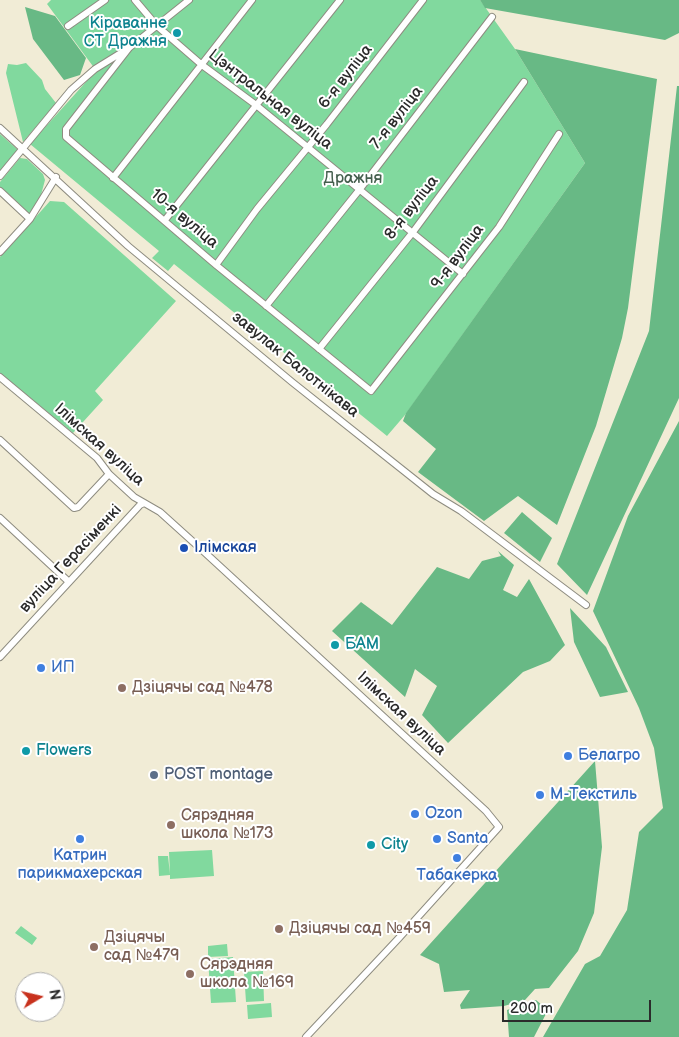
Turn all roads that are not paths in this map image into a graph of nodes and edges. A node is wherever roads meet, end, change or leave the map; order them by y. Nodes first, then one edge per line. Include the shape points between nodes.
1 (105, 0) edge
2 (135, 0) edge
3 (189, 0) edge
4 (252, 0) edge
5 (340, 0) edge
6 (423, 0) edge
7 (492, 17) dead end
8 (68, 26) dead end
9 (157, 26) junction
10 (129, 48) junction
11 (202, 64) junction
12 (524, 82) dead end
13 (256, 105) junction
14 (0, 128) edge
15 (559, 134) dead end
16 (308, 147) junction
17 (22, 148) junction
18 (0, 176) edge
19 (56, 177) junction
20 (113, 178) junction
21 (360, 189) junction
22 (0, 191) edge
23 (30, 219) junction
24 (165, 220) junction
25 (412, 232) junction
26 (0, 252) edge
27 (216, 265) junction
28 (463, 274) junction
29 (266, 306) junction
30 (320, 349) junction
31 (0, 377) edge
32 (372, 390) joint
33 (0, 440) edge
34 (109, 474) junction
35 (144, 503) junction
36 (0, 518) edge
37 (69, 582) junction
38 (586, 605) dead end
39 (0, 657) edge
40 (306, 1037) edge

1 - 8 street
2 - 9 street, Цэнтральная вуліца
3 - 9 street
4 - 11 street
5 - 13 street
6 - 16 street, 6-я вуліца
7 - 21 street, 7-я вуліца
9 - 10 street
9 - 11 street, Цэнтральная вуліца
10 - 17 street via 95,69 71,90
10 - 20 street, 10-я вуліца via 65,133
11 - 13 street, Цэнтральная вуліца
11 - 20 street
12 - 25 street, 8-я вуліца
13 - 16 street, Цэнтральная вуліца
13 - 24 street
14 - 17 street, завулак Балотнікава
15 - 28 street, 9-я вуліца via 499,227
16 - 21 street, Цэнтральная вуліца
16 - 27 street, 6-я вуліца
17 - 18 street
17 - 19 street, завулак Балотнікава
19 - 23 street
19 - 38 street, завулак Балотнікава via 128,246 292,382 433,494 472,519
20 - 24 street, 10-я вуліца
21 - 25 street, Цэнтральная вуліца
21 - 29 street, 7-я вуліца
22 - 23 street
23 - 26 street
24 - 27 street, 10-я вуліца
25 - 28 street, Цэнтральная вуліца
25 - 30 street, 8-я вуліца
27 - 29 street, 10-я вуліца
28 - 32 street, 9-я вуліца
29 - 30 street, 10-я вуліца
30 - 32 street, 10-я вуліца
31 - 34 street, Ілімская вуліца via 97,458
33 - 34 street via 74,508
34 - 35 street, Ілімская вуліца
35 - 37 street, вуліца Герасіменкі
35 - 40 street, Ілімская вуліца via 160,512 201,549 486,811 499,827
36 - 37 street
37 - 39 street, вуліца Герасіменкі

